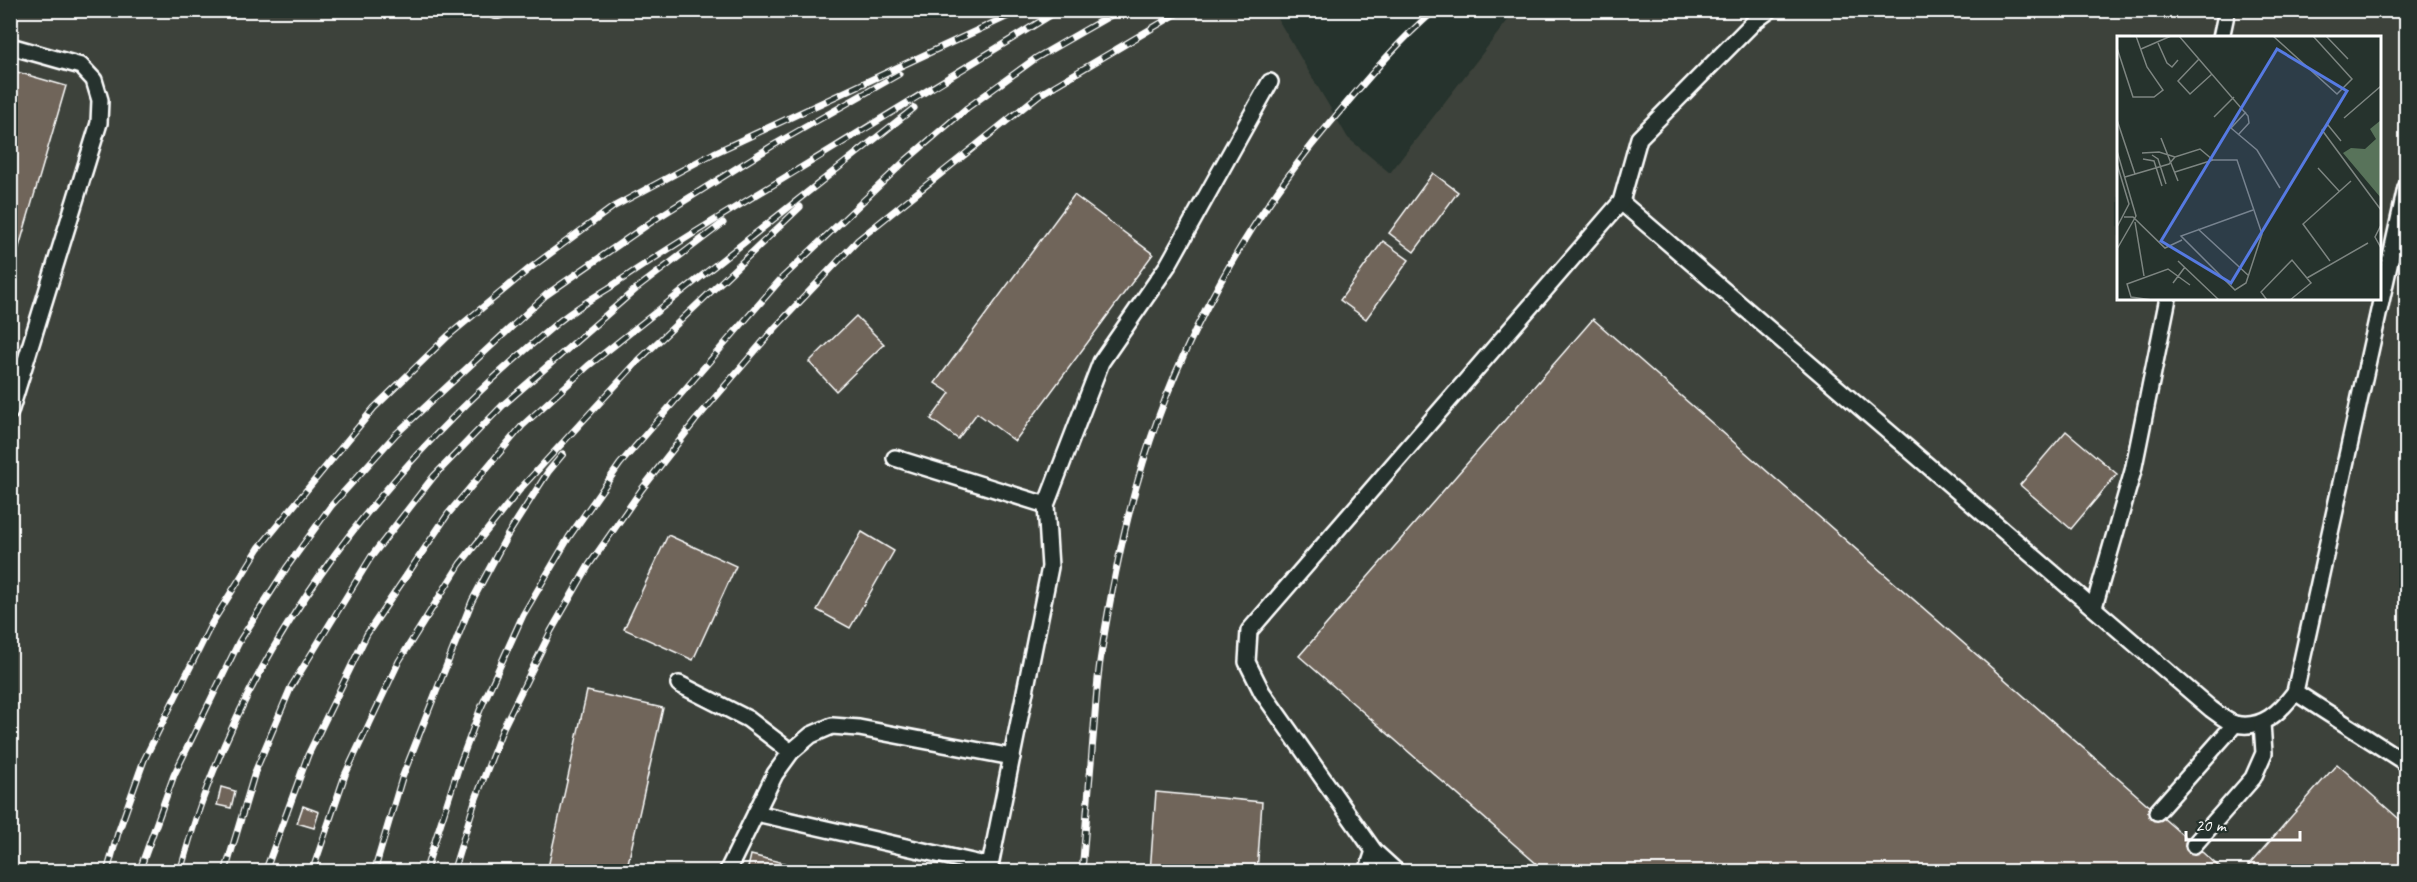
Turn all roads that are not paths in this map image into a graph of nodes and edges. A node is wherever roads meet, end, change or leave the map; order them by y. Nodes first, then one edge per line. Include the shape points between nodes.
1 (1770, 10) edge
2 (2227, 10) edge
3 (2221, 36) edge
4 (10, 46) edge
5 (1270, 82) dead end
6 (2406, 188) edge
7 (1621, 202) junction
8 (2168, 300) edge
9 (10, 412) edge
10 (895, 458) dead end
11 (1046, 505) junction
12 (2094, 607) junction
13 (679, 684) dead end
14 (2295, 692) junction
15 (2262, 723) junction
16 (2235, 724) junction
17 (791, 752) junction
18 (1012, 757) junction
19 (2406, 762) edge
20 (2157, 812) dead end
21 (756, 813) junction
22 (2194, 845) dead end
23 (1374, 851) junction
24 (728, 872) edge
25 (1367, 872) edge
26 (1397, 872) edge

1 - 7 lane via 1639,138
2 - 3 lane
4 - 9 lane via 81,66 94,80 100,100 99,123
5 - 11 lane via 1168,265 1101,362
6 - 14 lane
7 - 12 lane
7 - 23 lane via 1249,631 1247,662 1262,692
8 - 12 lane via 2133,471
10 - 11 lane
11 - 18 lane via 1050,567
12 - 16 lane via 2211,710
13 - 17 lane via 748,719
14 - 15 lane via 2280,711
14 - 19 lane
15 - 16 lane
15 - 22 lane via 2264,753 2253,778
16 - 20 lane
17 - 18 lane via 810,735 832,726
17 - 21 lane
18 - 21 lane via 990,866
21 - 24 lane
23 - 25 lane
23 - 26 lane

